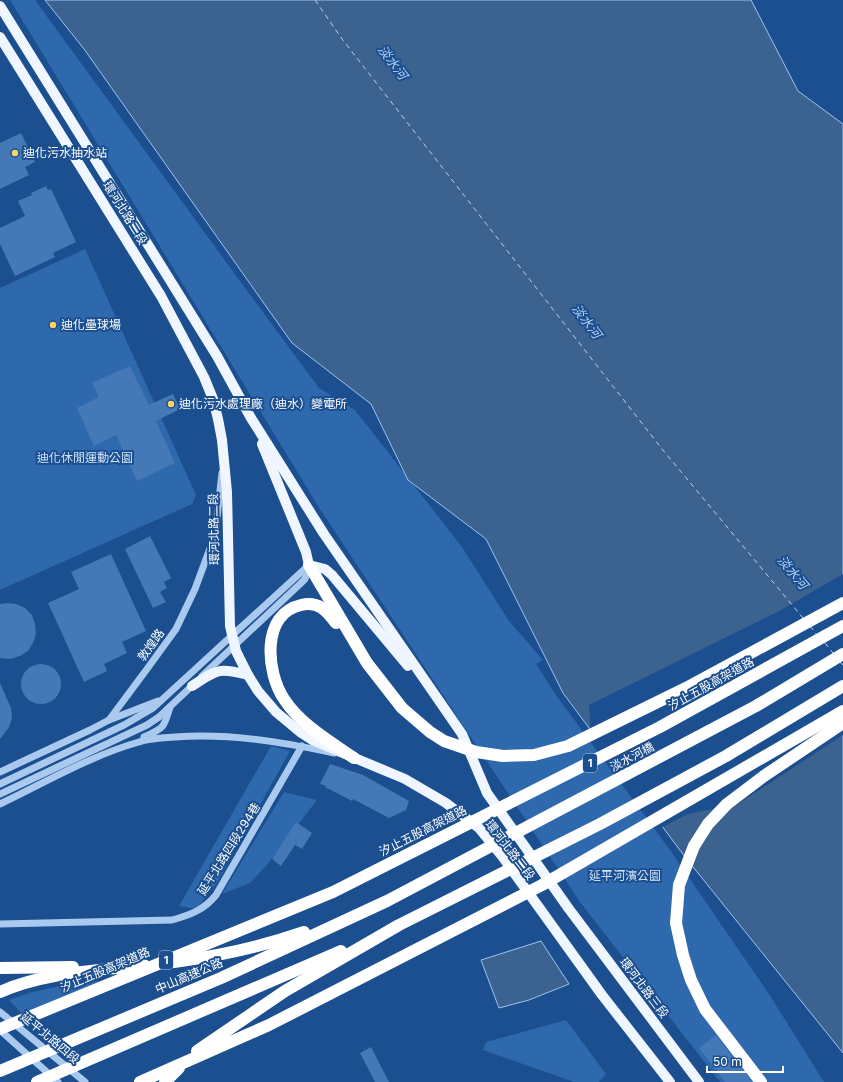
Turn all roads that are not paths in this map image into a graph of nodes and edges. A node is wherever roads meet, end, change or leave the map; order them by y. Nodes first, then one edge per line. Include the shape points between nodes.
1 (0, 6) edge
2 (0, 37) edge
3 (251, 418) junction
4 (224, 459) junction
5 (309, 565) junction
6 (843, 603) edge
7 (843, 626) edge
8 (233, 641) junction
9 (843, 654) edge
10 (367, 663) junction
11 (248, 675) junction
12 (192, 686) junction
13 (843, 686) edge
14 (163, 699) junction
15 (170, 707) junction
16 (843, 711) edge
17 (447, 713) junction
18 (109, 720) junction
19 (843, 723) edge
20 (302, 746) junction
21 (114, 750) junction
22 (354, 758) junction
23 (0, 772) edge
24 (0, 784) edge
25 (0, 794) edge
26 (0, 804) edge
27 (387, 901) junction
28 (569, 909) joint
29 (0, 924) edge
30 (399, 926) junction
31 (158, 964) junction
32 (128, 967) junction
33 (0, 968) edge
34 (0, 992) edge
35 (0, 1012) edge
36 (0, 1030) edge
37 (0, 1071) edge
38 (41, 1080) edge
39 (58, 1082) edge
40 (85, 1082) edge
41 (140, 1082) edge
42 (166, 1082) edge
43 (670, 1082) edge
44 (699, 1082) edge
45 (762, 1082) edge

1 - 3 main road, 環河北路二段 via 217,356
2 - 4 main road, 環河北路二段 via 162,296 204,377 218,419
3 - 5 main road
3 - 17 main road, 環河北路二段 via 324,534
4 - 8 main road, 環河北路二段 via 229,618
4 - 18 street, 敦煌路 via 215,535 195,589 176,629
5 - 8 street
5 - 10 highway
5 - 17 main road via 325,569 332,575
6 - 10 highway via 686,688 568,746 534,755 503,756 476,752 444,741 402,708
7 - 31 highway, 汐止五股高架道路 / 1 via 660,727 333,892
8 - 11 main road, 環河北路二段
8 - 12 street
8 - 14 street
9 - 27 highway, 淡水河橋 / 1 via 756,706
10 - 22 highway via 327,610 321,606 305,604 286,611 279,619 272,635 271,662 283,698 307,724
11 - 12 main road via 218,671
11 - 22 main road, 環河北路二段 via 276,712 300,732
12 - 15 street
13 - 30 highway via 726,756 600,824
14 - 18 street
14 - 24 street via 124,725
15 - 21 street via 163,728
15 - 25 street via 147,725
16 - 41 highway via 542,885 269,1025
17 - 28 main road, 環河北路二段 via 462,734 487,793
18 - 23 street, 敦煌路
19 - 45 highway via 727,804 708,824 694,846 679,885 676,923 682,955 691,980 705,1009
20 - 21 street via 249,738 193,736 150,739
20 - 22 street
20 - 29 street, 延平北路四段294巷 via 216,895 203,908 172,920
21 - 26 street
22 - 43 main road, 環河北路二段 via 405,779 446,803 479,828 602,995
27 - 31 highway, 1 via 278,941 211,957
27 - 37 highway, 中山高速公路 / 1 via 221,978
28 - 44 main road, 環河北路三段
30 - 38 highway
30 - 42 highway via 284,991 187,1058
31 - 32 highway, 1
31 - 36 highway, 汐止五股高架道路 / 1
32 - 33 highway
32 - 34 highway, 1 via 70,973 17,984
35 - 40 street, 延平北路四段
36 - 39 street

